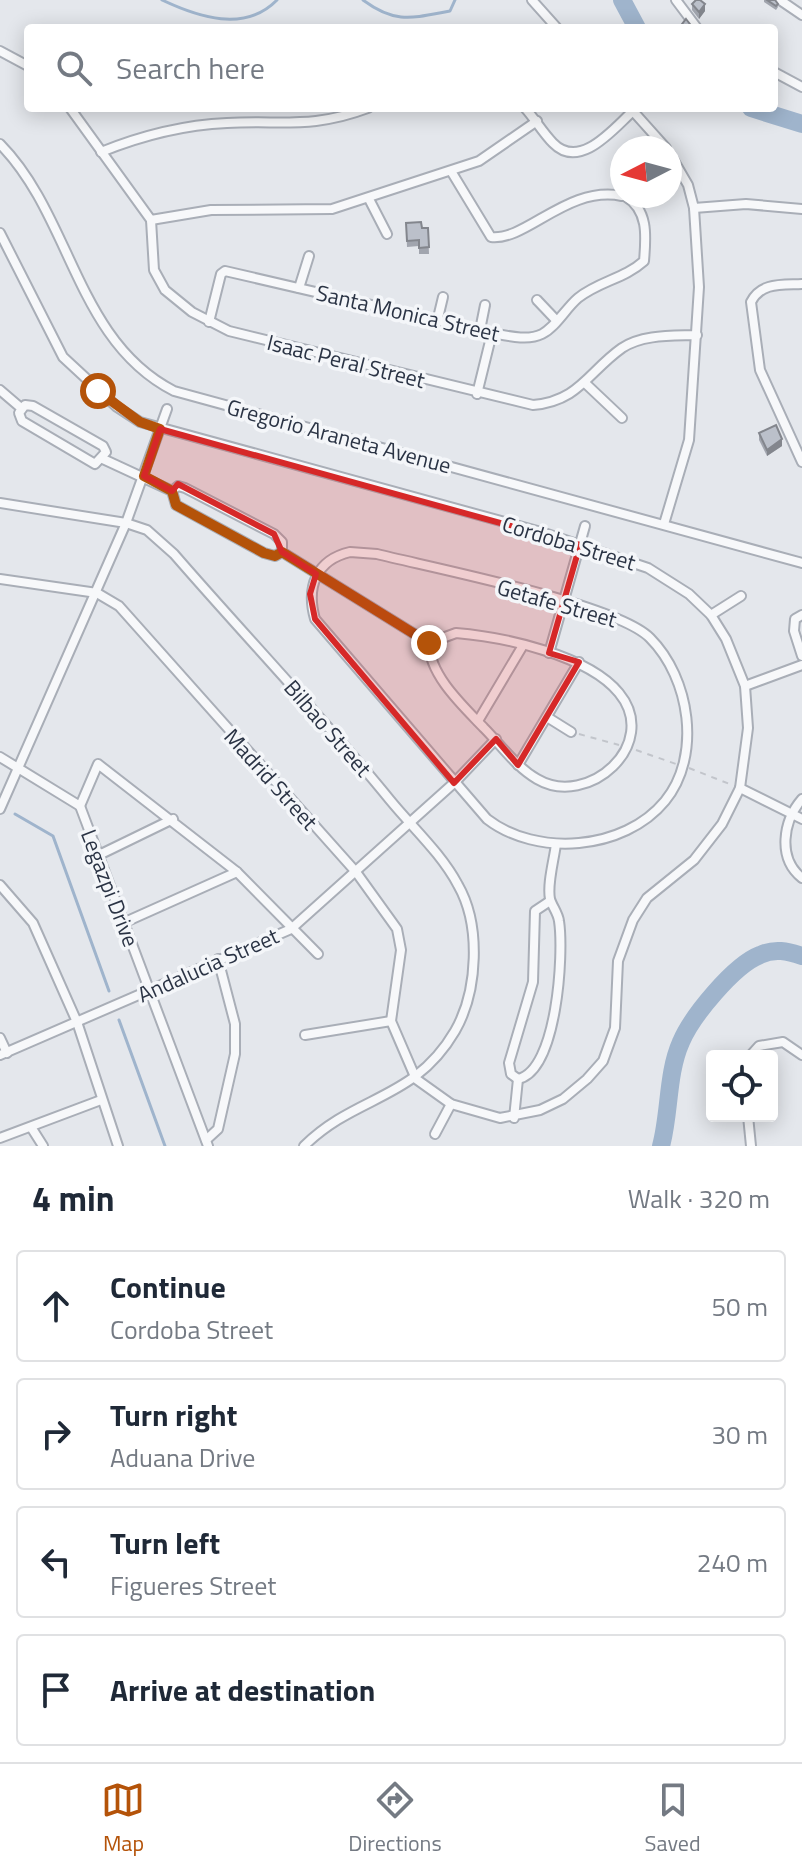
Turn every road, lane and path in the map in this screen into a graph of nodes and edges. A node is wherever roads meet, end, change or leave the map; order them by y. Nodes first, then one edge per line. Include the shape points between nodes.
1 (532, 0) edge
2 (676, 0) edge
3 (780, 0) edge
4 (802, 15) edge
5 (553, 24) edge
6 (694, 24) edge
7 (0, 51) edge
8 (24, 64) edge
9 (778, 74) edge
10 (802, 87) edge
11 (73, 112) edge
12 (354, 112) edge
13 (529, 112) edge
14 (630, 112) edge
15 (634, 112) edge
16 (537, 121) junction
17 (655, 136) edge
18 (0, 144) edge
19 (101, 152) junction
20 (451, 171) junction
21 (682, 175) edge
22 (610, 193) edge
23 (369, 199) junction
24 (638, 208) edge
25 (694, 208) junction
26 (802, 209) edge
27 (151, 220) junction
28 (0, 233) edge
29 (387, 234) dead end
30 (309, 256) dead end
31 (802, 284) edge
32 (299, 288) junction
33 (443, 297) dead end
34 (537, 300) dead end
35 (485, 305) dead end
36 (555, 319) junction
37 (209, 322) junction
38 (437, 322) junction
39 (480, 330) junction
40 (492, 333) junction
41 (697, 335) junction
42 (585, 383) junction
43 (0, 390) edge
44 (477, 394) junction
45 (21, 408) junction
46 (167, 409) dead end
47 (622, 418) dead end
48 (160, 429) junction
49 (103, 459) junction
50 (802, 462) edge
51 (144, 476) junction
52 (172, 491) junction
53 (0, 503) edge
54 (126, 523) junction
55 (664, 524) junction
56 (585, 526) dead end
57 (580, 545) junction
58 (282, 552) junction
59 (802, 563) edge
60 (316, 574) junction
61 (0, 579) edge
62 (97, 593) junction
63 (741, 596) dead end
64 (564, 602) junction
65 (711, 615) junction
66 (802, 615) edge
67 (429, 643) junction
68 (522, 647) junction
69 (549, 653) junction
70 (802, 656) edge
71 (579, 662) junction
72 (802, 665) edge
73 (745, 686) junction
74 (547, 717) junction
75 (478, 721) junction
76 (571, 732) joint
77 (496, 739) junction
78 (628, 747) junction
79 (0, 757) edge
80 (518, 765) junction
81 (683, 766) junction
82 (16, 767) junction
83 (454, 783) junction
84 (740, 788) junction
85 (802, 799) edge
86 (80, 806) junction
87 (0, 809) edge
88 (790, 812) junction
89 (173, 819) junction
90 (802, 819) edge
91 (408, 822) junction
92 (556, 844) junction
93 (99, 855) junction
94 (237, 872) junction
95 (356, 872) junction
96 (802, 878) edge
97 (0, 885) edge
98 (550, 901) junction
99 (123, 923) junction
100 (291, 929) junction
101 (318, 954) dead end
102 (218, 959) junction
103 (150, 991) junction
104 (391, 1021) junction
105 (77, 1022) junction
106 (305, 1035) dead end
107 (0, 1038) edge
108 (755, 1050) edge
109 (3, 1054) edge
110 (802, 1055) edge
111 (416, 1079) junction
112 (518, 1079) junction
113 (101, 1100) junction
114 (451, 1104) junction
115 (514, 1118) junction
116 (749, 1122) edge
117 (31, 1127) junction
118 (435, 1134) dead end
119 (0, 1138) edge
120 (207, 1143) edge
121 (43, 1146) edge
122 (118, 1146) edge
123 (304, 1146) edge
124 (751, 1146) edge

1 - 5 street
2 - 6 street
3 - 4 street
7 - 8 street
9 - 10 street
11 - 19 street
12 - 19 street via 313,124 164,129
13 - 16 street
14 - 16 street via 598,143 578,151 559,147
15 - 17 street
16 - 20 street via 501,149
18 - 55 street, Gregorio Araneta Avenue via 57,230 104,329 155,382
19 - 27 street
20 - 22 street, Santa Monica Street via 491,237 513,233 567,203
20 - 23 street
21 - 25 street
23 - 27 street via 323,211 211,210
23 - 29 street
24 - 36 street, Santa Monica Street via 644,261 629,275 583,294
25 - 26 street via 746,204
25 - 41 street
27 - 37 street, Isaac Peral Street via 154,270 165,290
28 - 48 street, Cordoba Street via 63,357 117,407
30 - 32 street
31 - 50 street via 770,286 756,292 751,302 760,370
32 - 37 street, Santa Monica Street via 225,271
32 - 38 street, Santa Monica Street
33 - 38 street
34 - 36 street
35 - 39 street
36 - 40 street, Santa Monica Street via 534,336
37 - 44 street, Isaac Peral Street
38 - 39 street, Santa Monica Street
39 - 40 street, Santa Monica Street
40 - 44 street
41 - 42 street, Isaac Peral Street via 644,339 623,347
41 - 55 street via 689,440
42 - 44 street, Isaac Peral Street via 556,403 533,405
42 - 47 street
43 - 45 street
45 - 49 street via 33,406 103,446
45 - 49 street via 22,421 95,464
46 - 48 street
48 - 51 street
48 - 57 street, Cordoba Street
49 - 51 street
51 - 52 street
51 - 54 street
52 - 58 street via 176,505 264,553
52 - 58 street via 185,488 274,534 282,542
53 - 54 street, Bilbao Street
54 - 62 street
54 - 91 street, Bilbao Street via 147,530 174,554
55 - 59 street, Gregorio Araneta Avenue
56 - 57 street
57 - 64 street
57 - 65 street, Cordoba Street via 648,568
58 - 60 street
60 - 64 street, Getafe Street via 338,555 361,552
60 - 67 street
60 - 83 street, Getafe Street via 310,594 315,619
61 - 62 street, Madrid Street
62 - 82 street
62 - 95 street, Madrid Street via 119,606
63 - 65 street
64 - 69 street
64 - 81 street, Getafe Street via 615,618 651,638 682,689 687,721
65 - 73 street, Cordoba Street
66 - 70 street via 795,619 794,631
67 - 68 street via 456,633
67 - 75 street via 435,668
68 - 69 street
68 - 75 street
69 - 71 street
71 - 74 street
71 - 78 street via 621,695 629,714
72 - 73 street
73 - 84 street, Cordoba Street via 748,728
74 - 76 street
74 - 80 street
75 - 77 street
76 - 78 path
77 - 80 street
77 - 83 street, Andalucia Street
78 - 80 street via 605,776 589,784 552,785
78 - 81 path
79 - 82 street, Legazpi Drive
81 - 84 path
81 - 92 street, Getafe Street via 665,802 641,820 596,841
82 - 86 street, Legazpi Drive
82 - 87 street
83 - 91 street, Andalucia Street
83 - 92 street, Getafe Street via 500,830
84 - 88 street
84 - 115 street, Cordoba Street via 722,824 694,860 647,898 633,920 618,961 615,1028 603,1061 563,1099
85 - 88 street
86 - 89 street via 98,764
86 - 93 street, Legazpi Drive
88 - 90 street
88 - 96 street via 784,841 792,870
89 - 93 street
89 - 94 street
91 - 95 street, Andalucia Street
91 - 111 street, Bilbao Street via 460,886 471,923 473,957 472,984 456,1030
92 - 98 street
93 - 99 street, Legazpi Drive
94 - 99 street
94 - 100 street
95 - 100 street, Andalucia Street
95 - 104 street, Madrid Street via 397,929 401,950
97 - 105 street via 33,923
98 - 112 street via 535,911 533,982 509,1063
98 - 112 street via 559,919 561,986 555,1018 533,1071
99 - 103 street, Legazpi Drive
100 - 101 street
100 - 102 street, Andalucia Street
102 - 103 street, Andalucia Street
102 - 120 street via 235,1024 235,1054 218,1129
103 - 105 street, Andalucia Street
103 - 120 street, Legazpi Drive
104 - 106 street
104 - 111 street
105 - 109 street, Andalucia Street
105 - 113 street
107 - 109 street
108 - 110 street via 783,1042
111 - 114 street, Cordoba Street
111 - 123 street via 326,1124
112 - 115 street
113 - 117 street
113 - 122 street
114 - 115 street, Cordoba Street via 472,1113
114 - 118 street
116 - 124 street
117 - 119 street
117 - 121 street

